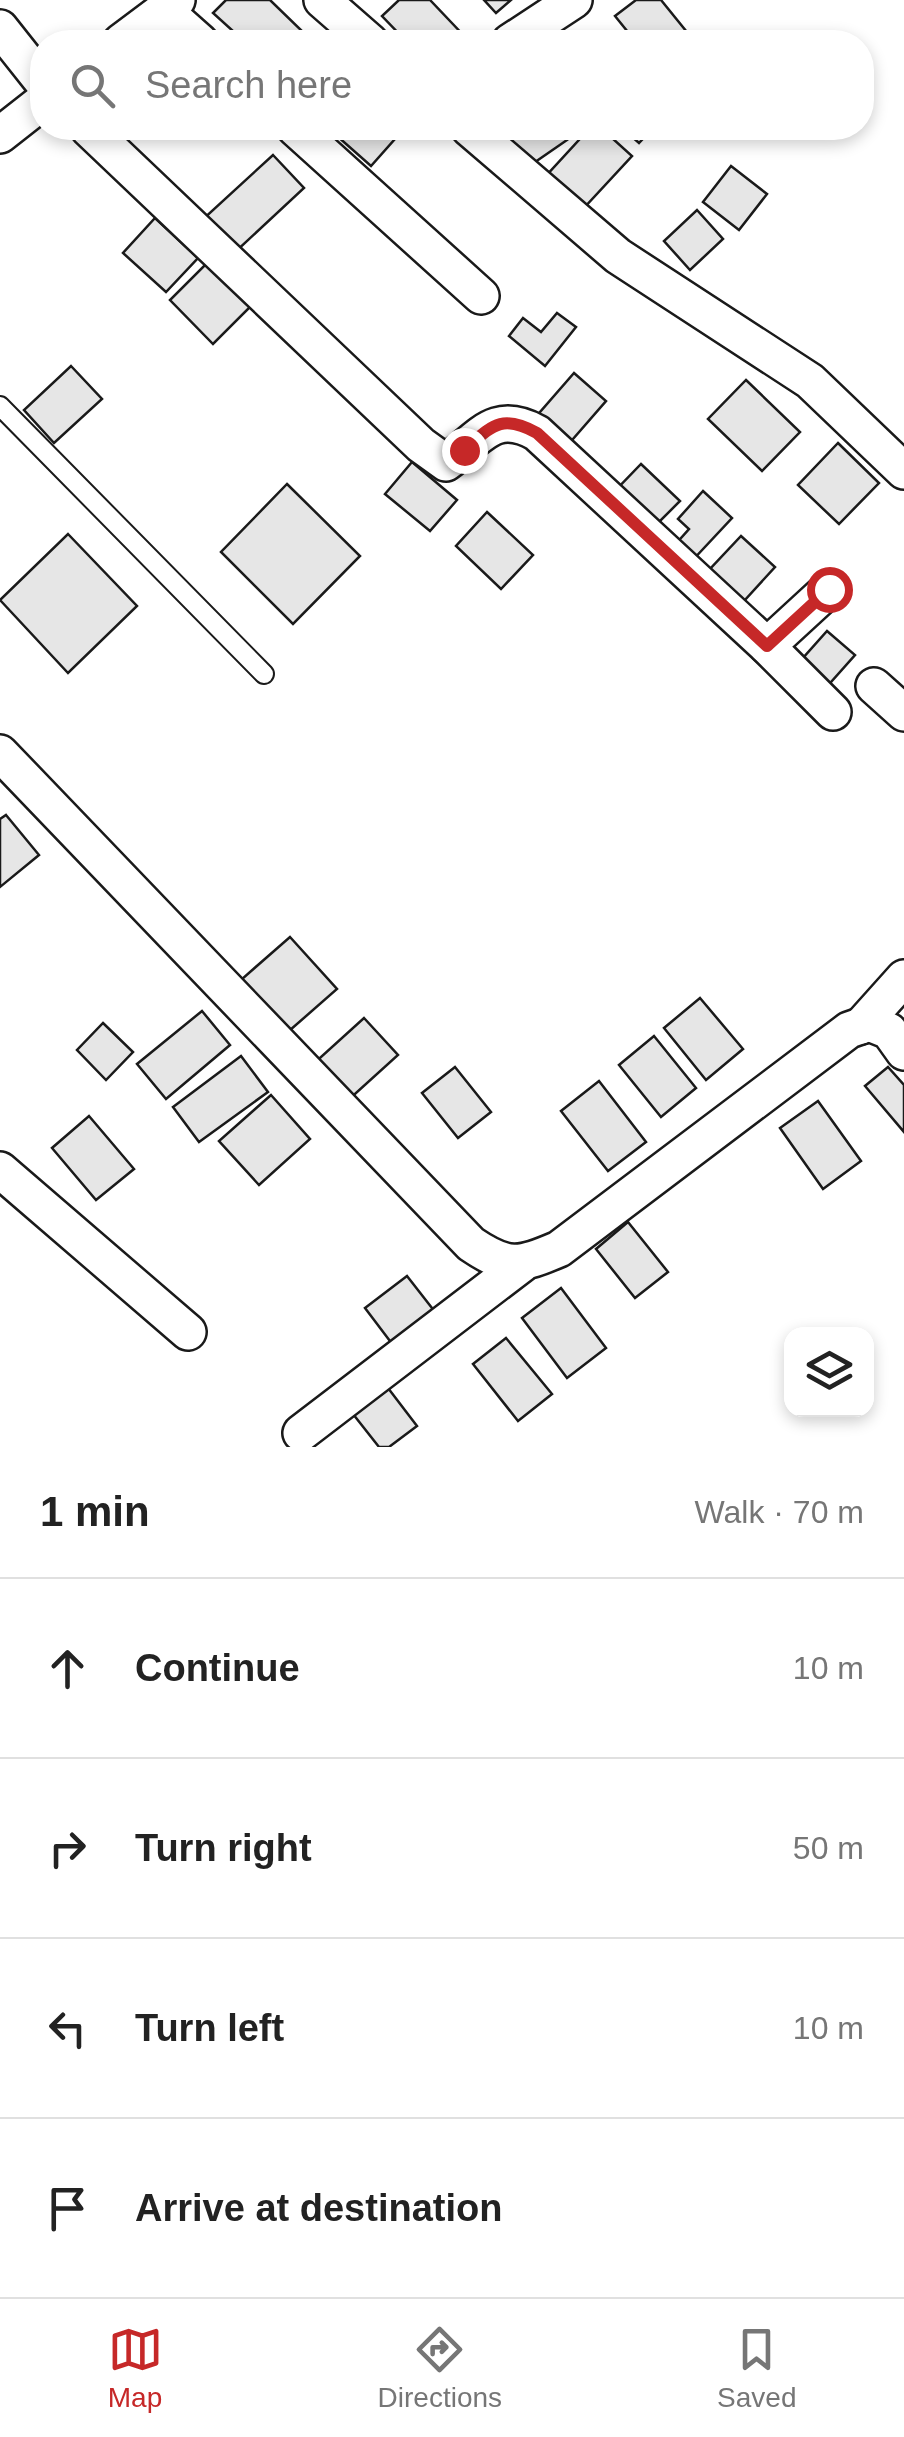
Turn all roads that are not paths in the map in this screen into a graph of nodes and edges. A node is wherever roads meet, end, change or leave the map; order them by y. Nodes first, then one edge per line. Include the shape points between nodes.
1 (322, 0) edge
2 (574, 0) edge
3 (170, 5) edge
4 (0, 28) edge
5 (137, 30) edge
6 (190, 30) edge
7 (356, 30) edge
8 (528, 30) edge
9 (30, 66) edge
10 (30, 111) edge
11 (0, 135) edge
12 (101, 140) edge
13 (307, 140) edge
14 (483, 140) edge
15 (481, 296) dead end
16 (0, 406) edge
17 (904, 471) edge
18 (829, 589) dead end
19 (767, 646) junction
20 (264, 674) dead end
21 (874, 686) dead end
22 (834, 712) dead end
23 (904, 713) edge
24 (0, 753) edge
25 (904, 978) edge
26 (860, 1026) junction
27 (904, 1052) edge
28 (0, 1170) edge
29 (522, 1264) junction
30 (188, 1332) dead end
31 (301, 1434) dead end

1 - 7 street
2 - 8 street
3 - 5 street
3 - 6 street
4 - 9 street
10 - 11 street
12 - 19 street via 421,445 446,463 492,426 509,421 537,433
13 - 15 street
14 - 17 street via 618,256 810,381
16 - 20 lane
18 - 19 street
19 - 22 street
21 - 23 street
24 - 29 street via 471,1244 495,1260
25 - 26 street
26 - 27 street via 888,1031
26 - 29 street via 834,1039 559,1249
28 - 30 street
29 - 31 street

